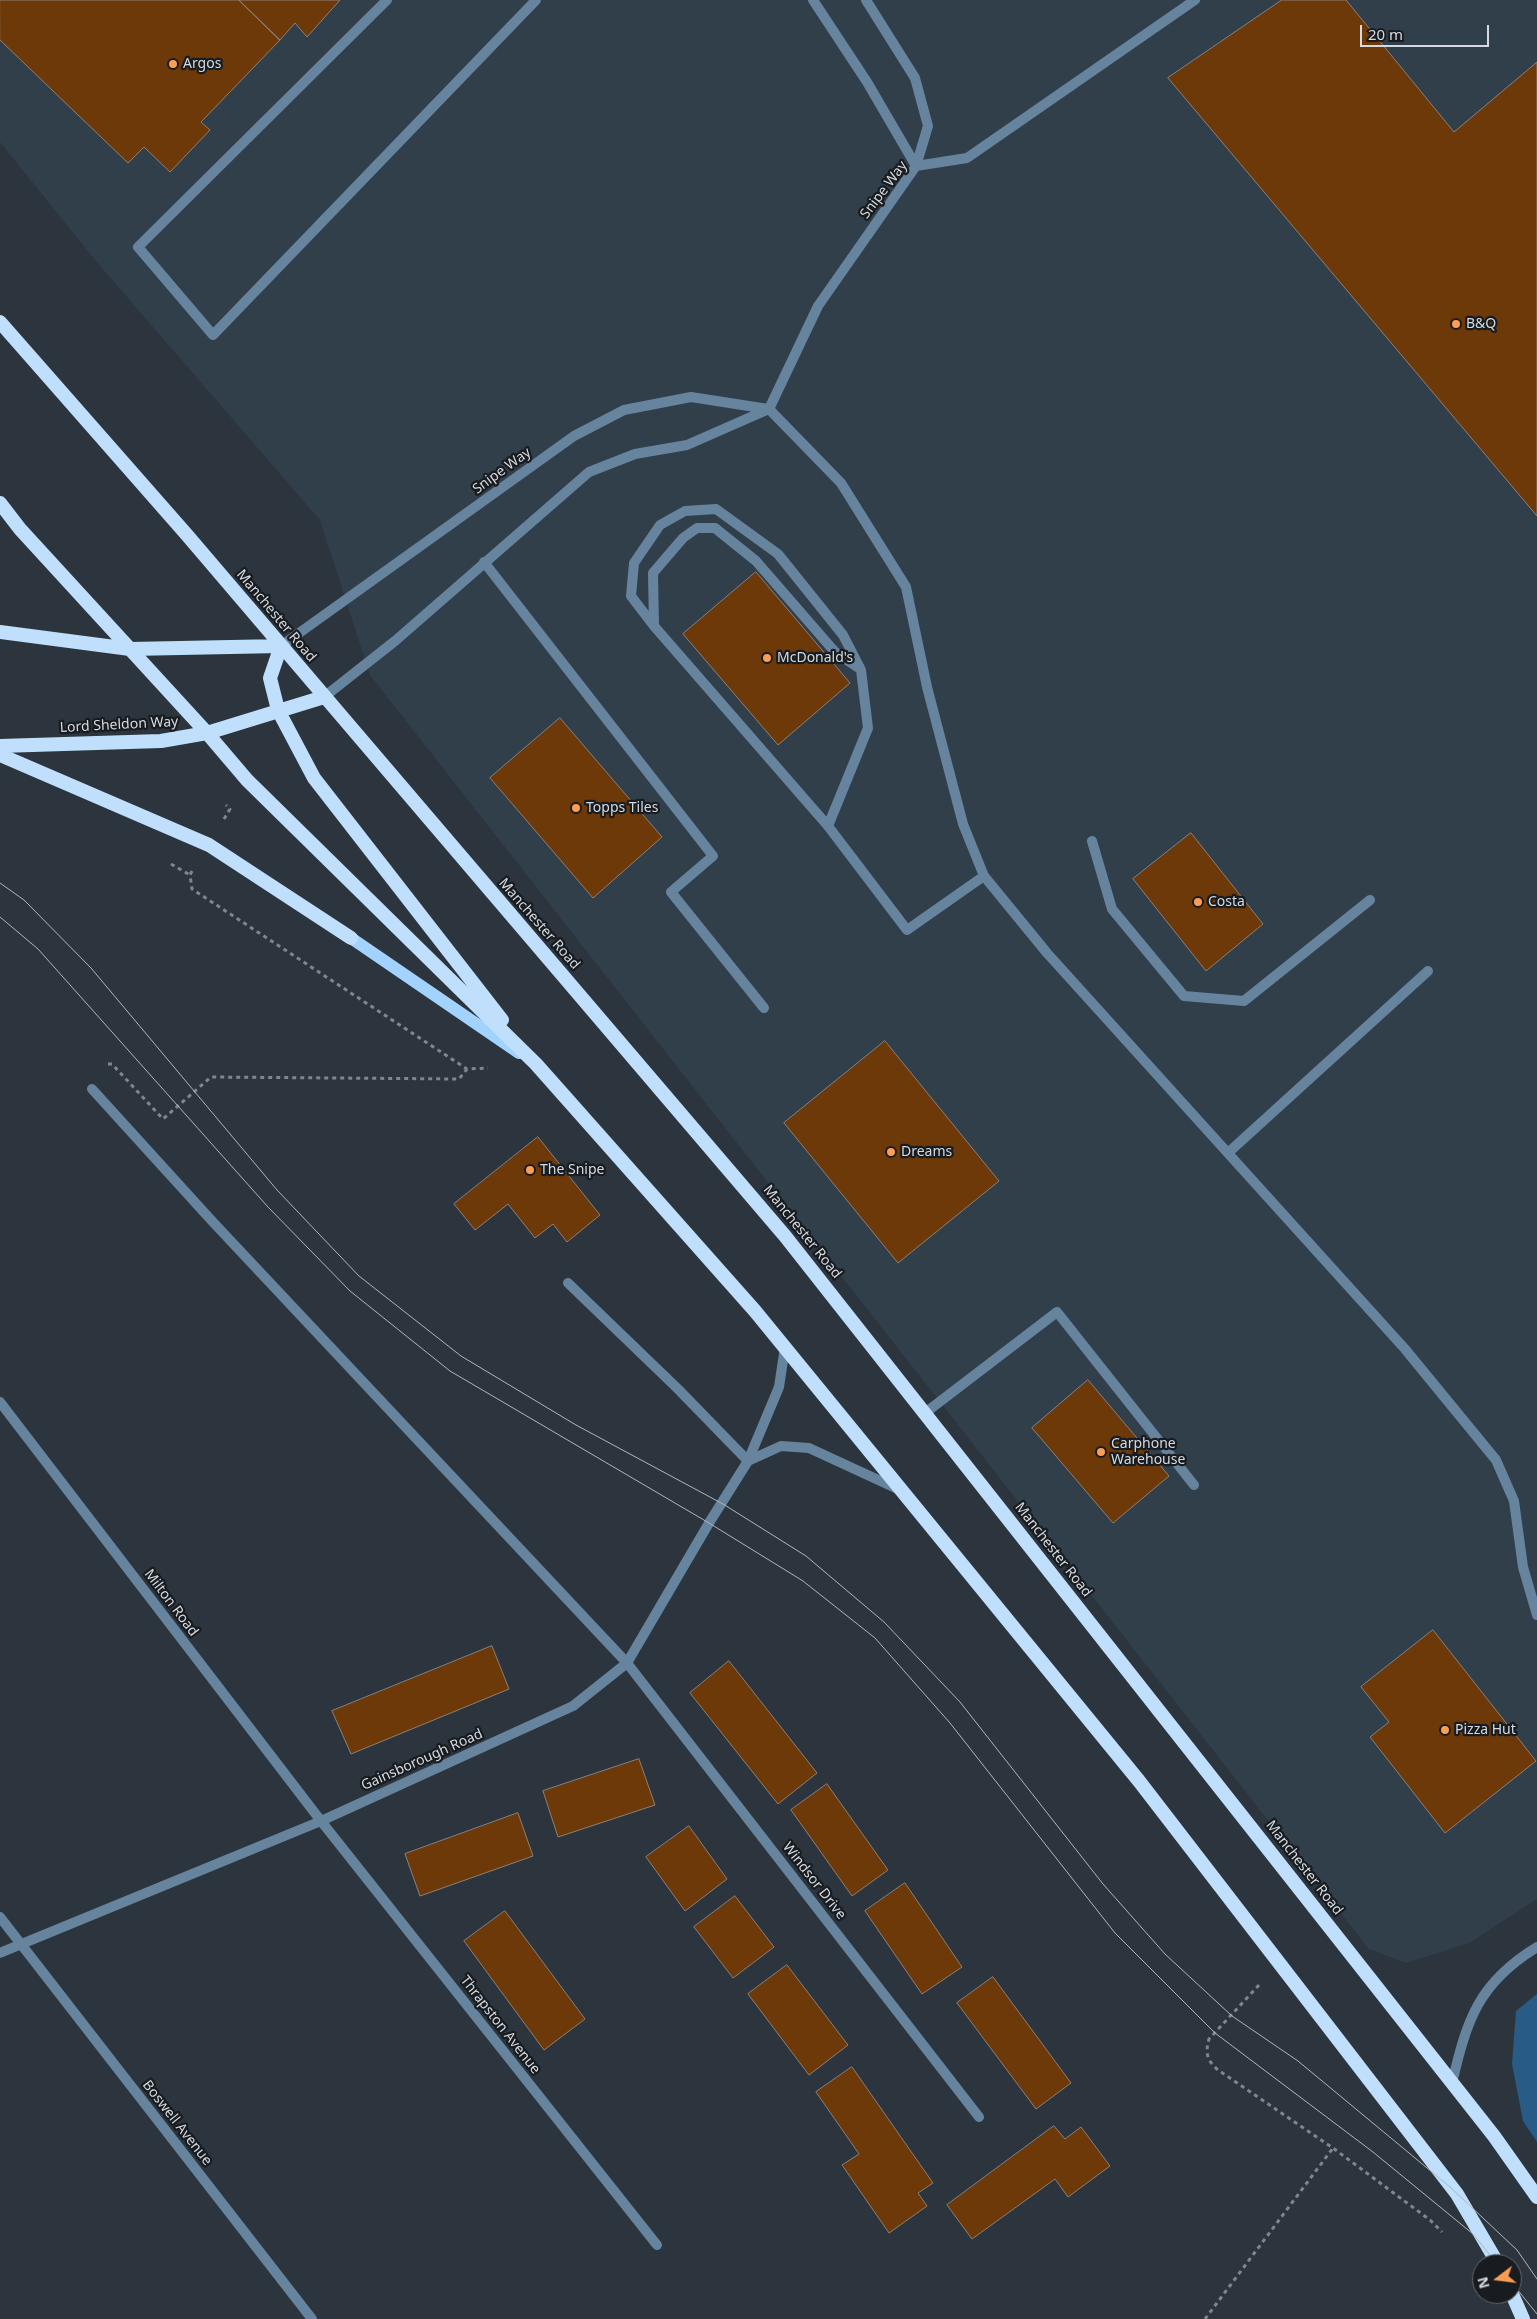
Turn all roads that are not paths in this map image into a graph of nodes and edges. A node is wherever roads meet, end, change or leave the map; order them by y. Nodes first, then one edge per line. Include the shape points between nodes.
1 (387, 0) edge
2 (536, 0) edge
3 (813, 0) edge
4 (866, 0) edge
5 (1195, 0) edge
6 (916, 166) junction
7 (0, 322) edge
8 (769, 409) junction
9 (0, 502) edge
10 (484, 562) junction
11 (654, 626) junction
12 (0, 632) edge
13 (281, 646) junction
14 (130, 649) junction
15 (861, 670) junction
16 (324, 697) junction
17 (278, 710) junction
18 (207, 733) junction
19 (0, 746) edge
20 (0, 755) edge
21 (828, 826) junction
22 (1092, 841) dead end
23 (984, 876) junction
24 (1370, 900) dead end
25 (350, 938) joint
26 (1428, 971) dead end
27 (764, 1008) dead end
28 (536, 1064) junction
29 (92, 1089) road end
30 (1228, 1152) junction
31 (568, 1282) dead end
32 (785, 1347) junction
33 (0, 1402) edge
34 (925, 1413) junction
35 (748, 1461) junction
36 (1194, 1485) dead end
37 (904, 1492) junction
38 (1537, 1615) edge
39 (627, 1663) junction
40 (321, 1821) junction
41 (0, 1916) edge
42 (22, 1944) junction
43 (1537, 1947) edge
44 (0, 1953) edge
45 (1452, 2083) junction
46 (979, 2117) dead end
47 (1537, 2197) edge
48 (657, 2246) dead end
49 (1492, 2254) edge
50 (1516, 2304) edge
51 (312, 2319) edge
52 (1523, 2319) edge

1 - 2 street via 138,247 213,335
3 - 6 street via 867,82
4 - 6 street via 915,78 928,126
5 - 6 street, Snipe Way via 968,158
6 - 8 street, Snipe Way via 818,306
7 - 13 highway, Manchester Road
8 - 10 street via 687,445 635,454 589,472
8 - 13 street, Snipe Way via 691,397 624,410 574,436
8 - 23 street via 841,483 906,587 927,687 963,824
9 - 14 highway via 20,529
10 - 16 street
10 - 27 street via 713,856 671,892
11 - 15 street via 653,573 683,538 698,528 715,528 756,562 835,652
11 - 15 street via 631,596 634,563 660,525 684,511 716,509 778,554 843,635
11 - 21 street
12 - 14 highway
13 - 14 highway
13 - 16 highway, Manchester Road
13 - 17 highway via 270,678
14 - 18 highway
15 - 21 street via 868,728
16 - 17 highway, Lord Sheldon Way
16 - 34 highway, Manchester Road via 779,1229
17 - 18 highway, Lord Sheldon Way
17 - 28 highway via 314,778
18 - 19 highway, Lord Sheldon Way via 161,741
18 - 28 highway via 247,780
20 - 25 highway via 209,844
21 - 23 street via 907,930
22 - 24 street via 1112,909 1184,996 1244,1001
23 - 30 street via 1047,953
25 - 28 main road
26 - 30 street
28 - 32 highway
29 - 39 street, Windsor Drive
30 - 38 street via 1404,1349 1496,1460 1514,1501 1523,1567
31 - 35 street
32 - 35 street, Gainsborough Road via 779,1386
32 - 37 highway
33 - 40 street, Milton Road
34 - 36 street via 1057,1312
34 - 45 highway, Manchester Road
35 - 37 street via 782,1446 809,1448
35 - 39 street, Gainsborough Road
37 - 49 highway via 1139,1781 1279,1962 1457,2194
39 - 40 street, Gainsborough Road via 573,1706
39 - 46 street, Windsor Drive
40 - 42 street, Gainsborough Road
40 - 48 street, Thrapston Avenue
41 - 42 street, Boswell Avenue
42 - 44 street, Gainsborough Road
42 - 51 street, Boswell Avenue
43 - 45 street via 1491,1985 1475,2008 1462,2041
45 - 47 highway, Manchester Road
50 - 52 highway

